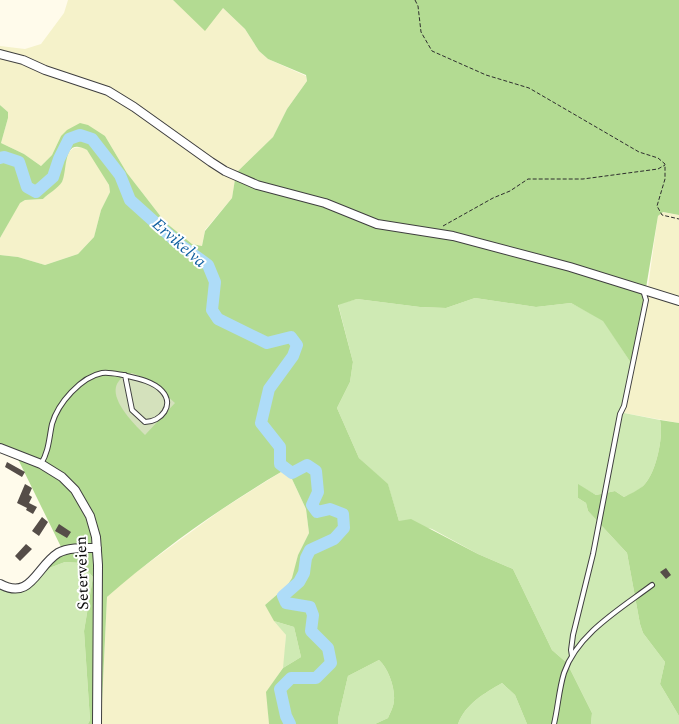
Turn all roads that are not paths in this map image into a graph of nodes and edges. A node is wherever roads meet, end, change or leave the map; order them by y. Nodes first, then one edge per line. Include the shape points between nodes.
1 (0, 54) edge
2 (642, 290) junction
3 (679, 301) edge
4 (125, 375) junction
5 (1, 449) edge
6 (41, 464) junction
7 (97, 548) junction
8 (0, 584) edge
9 (652, 585) dead end
10 (572, 656) junction
11 (97, 724) edge
12 (554, 724) edge

1 - 2 street via 108,91 203,157 247,181 320,201 377,224 434,232 570,267
2 - 3 street
2 - 10 lane via 646,300 624,406 620,414 593,554 573,634
4 - 4 lane via 132,410 145,422 160,418 165,411 164,392 156,385
4 - 6 lane via 103,373 92,376 69,396 58,409
5 - 6 street, Seterveien
6 - 7 street, Seterveien via 68,482 78,494 95,529
7 - 8 street via 66,550 57,554 29,584 18,590
7 - 11 street, Seterveien
9 - 10 lane via 601,624
10 - 12 lane via 564,674

